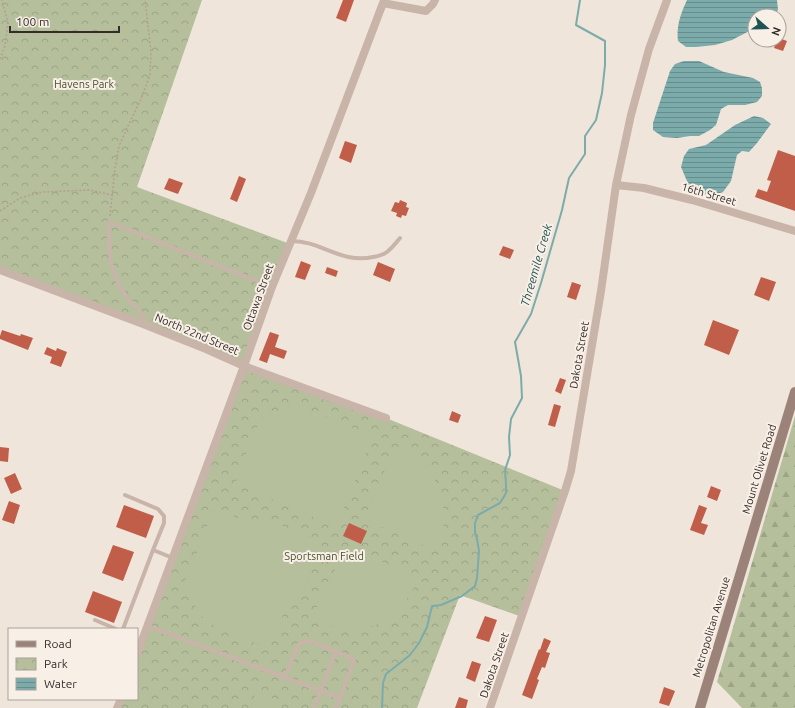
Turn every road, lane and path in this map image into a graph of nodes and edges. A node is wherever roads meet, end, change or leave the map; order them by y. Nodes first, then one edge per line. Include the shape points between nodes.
1 (2, 0) edge
2 (145, 0) edge
3 (435, 0) edge
4 (666, 0) edge
5 (0, 59) edge
6 (616, 185) junction
7 (112, 195) junction
8 (0, 211) edge
9 (109, 222) junction
10 (795, 231) edge
11 (400, 238) dead end
12 (292, 241) junction
13 (0, 270) edge
14 (272, 287) junction
15 (143, 324) junction
16 (244, 366) junction
17 (795, 392) edge
18 (386, 418) dead end
19 (125, 495) dead end
20 (153, 550) junction
21 (746, 554) joint
22 (173, 558) junction
23 (95, 620) dead end
24 (147, 626) junction
25 (114, 628) edge
26 (123, 628) edge
27 (139, 641) edge
28 (336, 651) junction
29 (285, 677) junction
30 (320, 691) junction
31 (340, 698) junction
32 (314, 708) edge
33 (336, 708) edge
34 (490, 708) edge
35 (700, 708) edge

1 - 5 path via 8,23
2 - 7 path via 151,52 150,75 119,146
3 - 12 street, Ottawa Street via 426,11 383,3
4 - 6 street, Dakota Street via 648,50
6 - 10 street, 16th Street via 644,188 685,198
6 - 34 street, Dakota Street via 571,471
7 - 8 path via 90,190 42,192 20,198
7 - 9 path
9 - 14 lane
9 - 15 lane via 111,264 119,285 144,316
11 - 12 lane via 386,253 363,259 348,258 305,242
12 - 14 street, Ottawa Street
13 - 15 street, North 22nd Street
14 - 16 street, Ottawa Street
15 - 16 street, North 22nd Street
16 - 18 street, North 22nd Street
16 - 22 street, Ottawa Street
17 - 21 street, Mount Olivet Road
19 - 20 lane via 158,509 164,516 164,523
20 - 22 lane
20 - 26 lane
21 - 35 street, Metropolitan Avenue
22 - 24 street, Ottawa Street
23 - 25 lane
24 - 27 street, Ottawa Street
24 - 29 lane
28 - 29 lane via 303,641 298,645
28 - 30 lane
28 - 31 lane via 354,661
29 - 30 lane
30 - 31 lane
30 - 32 lane
31 - 33 lane

